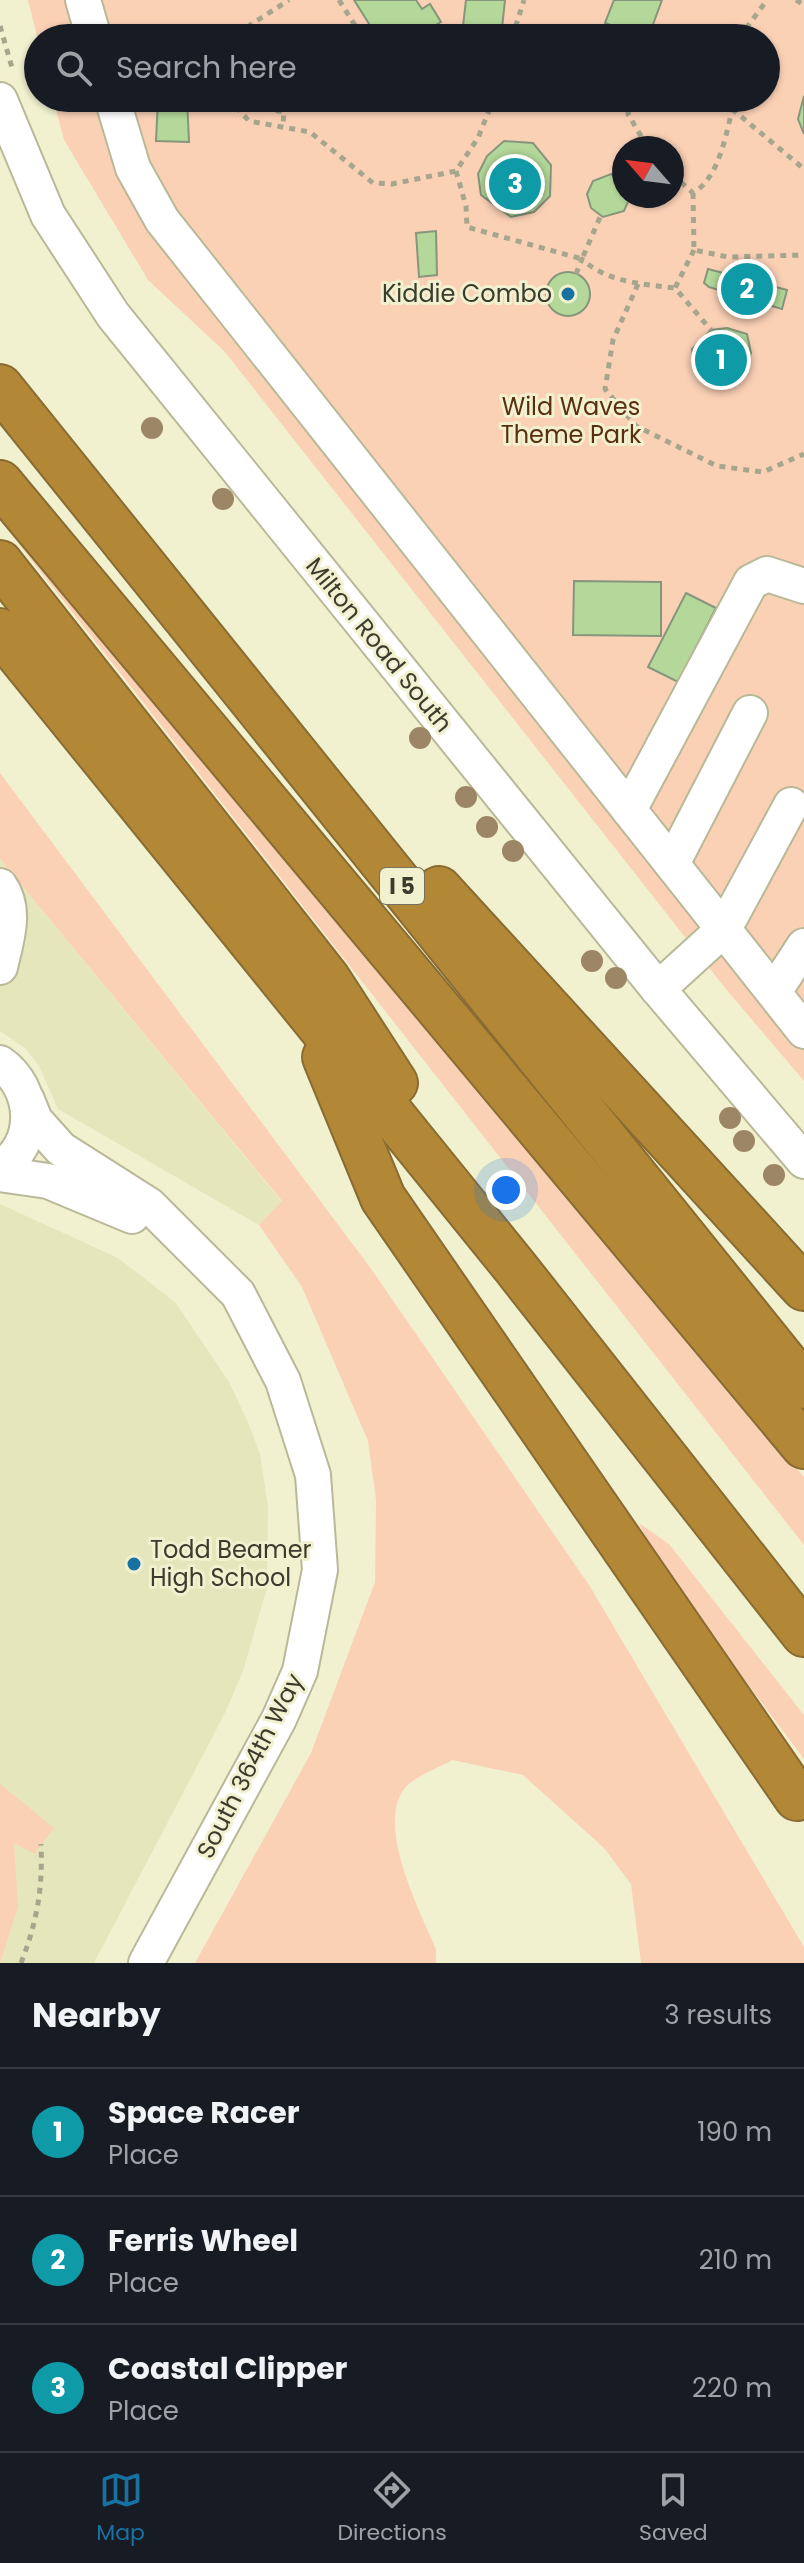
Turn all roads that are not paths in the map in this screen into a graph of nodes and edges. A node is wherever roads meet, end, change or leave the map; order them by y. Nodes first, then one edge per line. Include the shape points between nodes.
1 (83, 0) edge
2 (90, 24) edge
3 (0, 100) edge
4 (116, 112) edge
5 (0, 387) edge
6 (0, 483) edge
7 (0, 563) edge
8 (145, 568) junction
9 (804, 586) edge
10 (0, 631) edge
11 (750, 713) dead end
12 (791, 805) dead end
13 (629, 810) junction
14 (672, 864) junction
15 (0, 886) edge
16 (724, 929) junction
17 (804, 946) edge
18 (0, 967) edge
19 (658, 989) junction
20 (774, 992) junction
21 (307, 1014) junction
22 (804, 1031) edge
23 (0, 1063) edge
24 (27, 1100) junction
25 (804, 1161) edge
26 (0, 1168) edge
27 (0, 1174) edge
28 (199, 1253) junction
29 (515, 1267) junction
30 (804, 1288) edge
31 (804, 1386) edge
32 (804, 1446) edge
33 (804, 1634) edge
34 (797, 1798) dead end
35 (146, 1963) edge

1 - 2 street
3 - 19 street, Milton Road South via 48,215 113,315
4 - 13 street via 133,168 162,220
5 - 8 highway, I 5
6 - 32 highway, I 5
7 - 29 highway via 327,978
8 - 30 highway
8 - 31 highway, I 5
9 - 13 street via 767,574 751,582
10 - 21 highway
11 - 14 street
12 - 16 street
13 - 14 street
14 - 16 street
15 - 18 street via 7,896 10,928
16 - 19 street
16 - 20 street
17 - 20 street
19 - 25 street, Milton Road South
20 - 22 street
21 - 29 highway
21 - 34 highway via 383,1198
23 - 24 street, South 364th Way
24 - 26 street via 29,1123 22,1145
24 - 28 street, South 364th Way via 35,1120 61,1149 149,1205
27 - 28 street, South 364th Way via 27,1175 73,1190
28 - 35 street, South 364th Way via 238,1294 283,1381 313,1475 320,1570 300,1671 279,1719
29 - 33 highway

